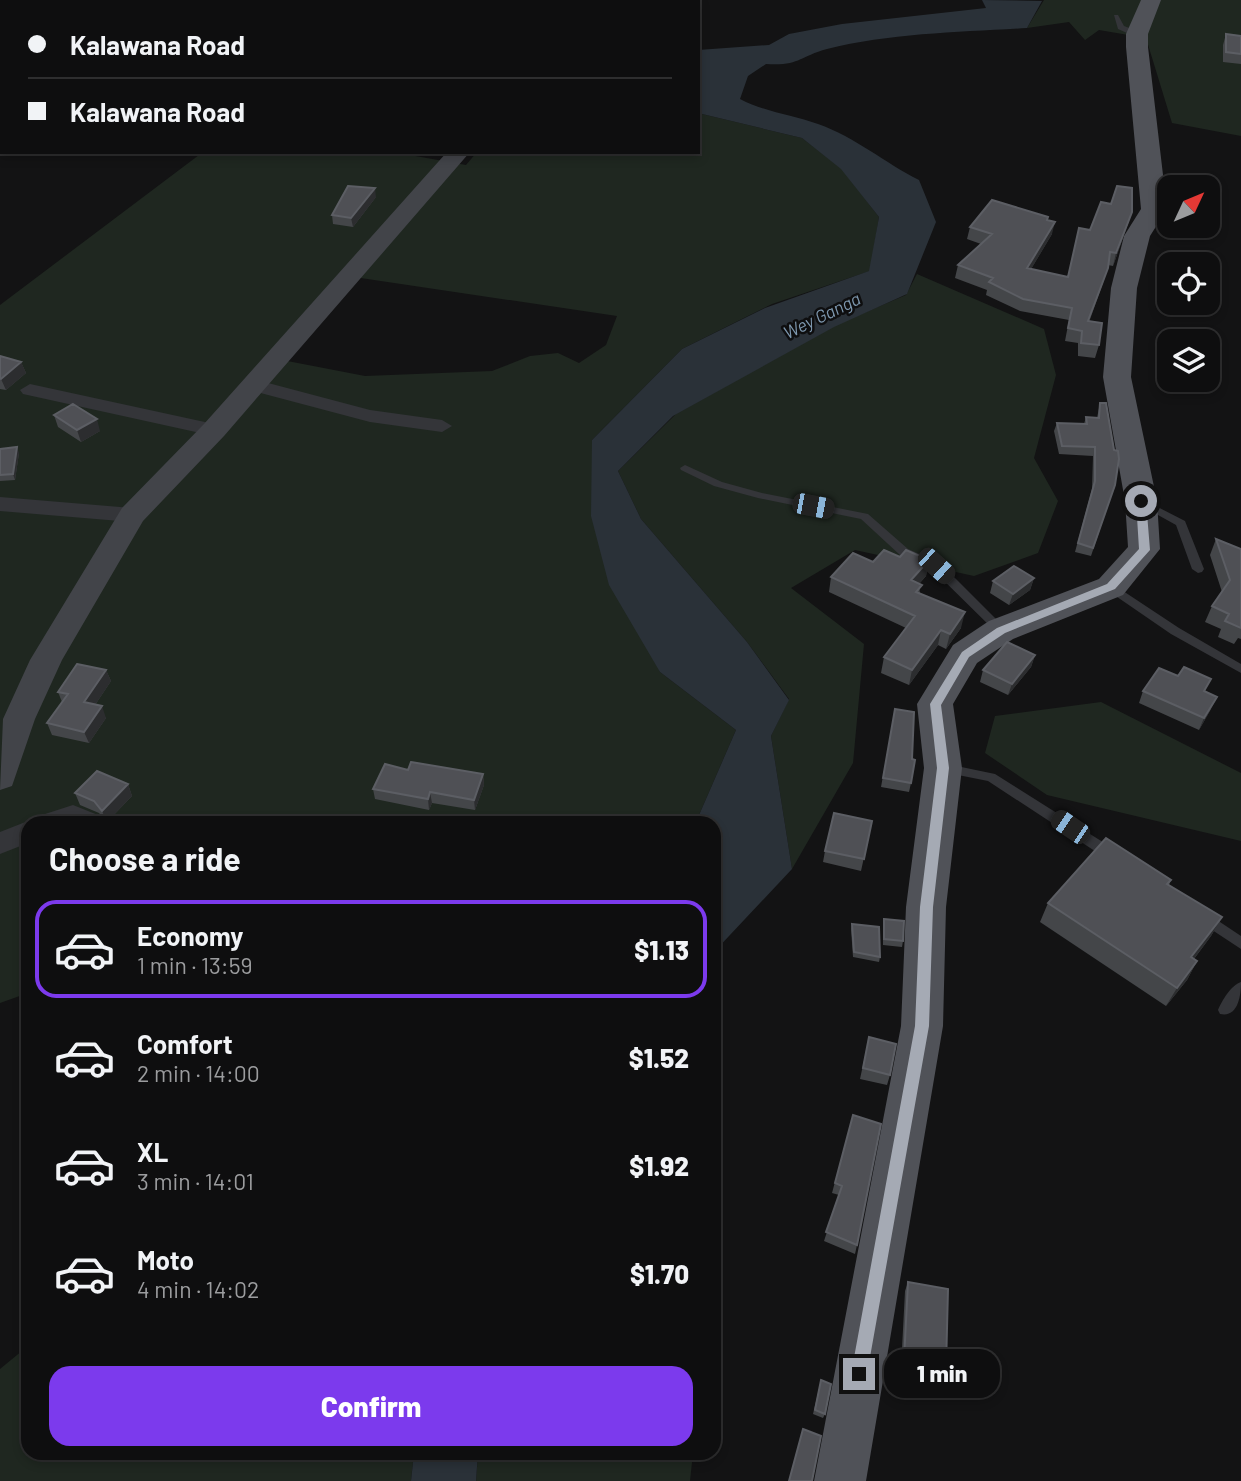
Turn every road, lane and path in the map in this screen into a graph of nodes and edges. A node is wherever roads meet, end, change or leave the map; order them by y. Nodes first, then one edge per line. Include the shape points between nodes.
1 (1151, 0) edge
2 (457, 154) edge
3 (253, 386) junction
4 (30, 390) dead end
5 (442, 426) dead end
6 (214, 430) junction
7 (685, 468) dead end
8 (1141, 501) junction
9 (0, 504) edge
10 (132, 515) junction
11 (1198, 569) dead end
12 (1111, 587) junction
13 (1001, 630) junction
14 (1241, 669) edge
15 (943, 768) junction
16 (0, 777) edge
17 (21, 834) edge
18 (0, 844) edge
19 (1127, 865) edge
20 (1194, 910) edge
21 (1241, 943) edge
22 (1241, 988) edge
23 (1225, 1010) dead end
24 (840, 1481) edge

1 - 8 main road via 1127,25 1153,209 1137,236 1124,288 1117,377
2 - 3 street
3 - 5 street via 397,423
3 - 6 street
4 - 6 street
6 - 10 street
7 - 13 lane via 718,484 762,496 864,516 904,552 936,566
8 - 11 lane via 1181,523
8 - 12 main road via 1144,550
9 - 10 street
10 - 16 street via 46,660 19,719
12 - 13 main road
12 - 14 lane
13 - 15 main road via 965,654 935,704
15 - 19 lane via 991,777
15 - 24 main road via 926,907 922,1026
17 - 18 street
20 - 21 lane
22 - 23 lane

